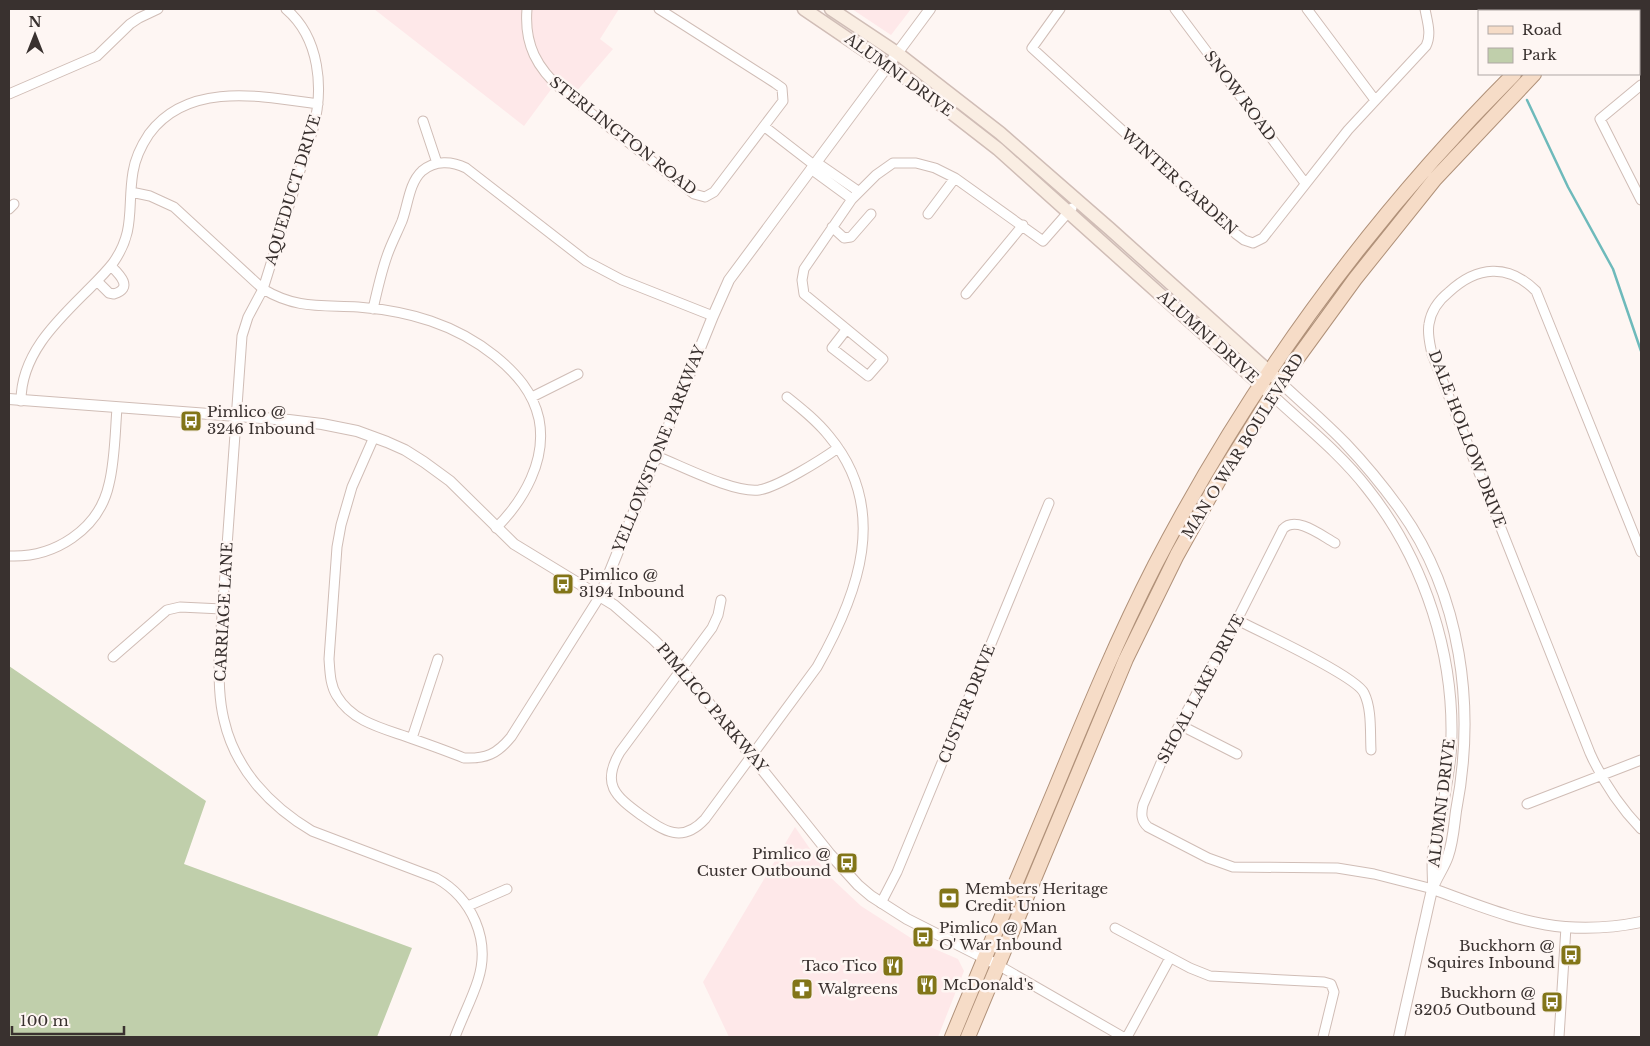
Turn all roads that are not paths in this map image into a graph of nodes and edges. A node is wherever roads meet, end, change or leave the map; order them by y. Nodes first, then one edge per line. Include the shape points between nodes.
1 (158, 9) edge
2 (286, 9) edge
3 (528, 9) edge
4 (659, 9) edge
5 (804, 9) edge
6 (831, 9) edge
7 (930, 9) edge
8 (1060, 9) edge
9 (1175, 9) edge
10 (1307, 9) edge
11 (1425, 9) edge
12 (897, 53) junction
13 (888, 65) junction
14 (1513, 75) edge
15 (1533, 75) edge
16 (1641, 85) edge
17 (9, 94) edge
18 (1375, 100) junction
19 (318, 104) junction
20 (423, 121) dead end
21 (765, 127) junction
22 (437, 163) junction
23 (814, 165) junction
24 (956, 178) junction
25 (1305, 183) junction
26 (858, 191) junction
27 (131, 192) junction
28 (852, 199) junction
29 (1078, 200) junction
30 (1641, 200) edge
31 (1069, 212) junction
32 (871, 214) dead end
33 (928, 214) dead end
34 (1023, 225) junction
35 (832, 227) junction
36 (111, 266) junction
37 (97, 281) junction
38 (263, 289) junction
39 (966, 294) dead end
40 (372, 309) junction
41 (712, 316) junction
42 (846, 330) junction
43 (1269, 372) junction
44 (578, 374) dead end
45 (1280, 382) junction
46 (1260, 384) junction
47 (1272, 395) junction
48 (532, 397) junction
49 (787, 397) dead end
50 (9, 399) edge
51 (21, 401) junction
52 (117, 408) junction
53 (236, 416) junction
54 (374, 436) junction
55 (838, 448) junction
56 (656, 456) junction
57 (1049, 503) dead end
58 (496, 528) junction
59 (1336, 543) dead end
60 (1641, 552) edge
61 (9, 556) edge
62 (600, 596) junction
63 (721, 600) dead end
64 (222, 609) junction
65 (1237, 620) junction
66 (113, 657) dead end
67 (438, 658) dead end
68 (682, 669) junction
69 (1180, 725) junction
70 (412, 738) junction
71 (1371, 750) dead end
72 (1237, 754) dead end
73 (752, 756) junction
74 (1641, 760) edge
75 (1600, 776) junction
76 (1527, 804) dead end
77 (1641, 829) edge
78 (508, 889) dead end
79 (1433, 889) junction
80 (881, 903) junction
81 (468, 906) junction
82 (1641, 922) edge
83 (1566, 927) junction
84 (1115, 928) dead end
85 (985, 957) junction
86 (1170, 958) junction
87 (998, 965) junction
88 (455, 1037) edge
89 (952, 1037) edge
90 (968, 1037) edge
91 (1123, 1037) edge
92 (1127, 1037) edge
93 (1323, 1037) edge
94 (1399, 1037) edge
95 (1559, 1037) edge

1 - 17 street via 130,24 97,56
2 - 19 street, AQUEDUCT DRIVE via 298,21 310,46 318,74
3 - 21 street, STERLINGTON ROAD via 530,45 544,73 694,194 705,197 714,192
4 - 21 street, STERLINGTON ROAD via 779,86 783,101
5 - 13 main road, ALUMNI DRIVE
6 - 12 main road, ALUMNI DRIVE
7 - 12 street, YELLOWSTONE PARKWAY
8 - 25 street, WINTER GARDEN via 1032,48 1244,240 1253,243 1263,238
9 - 25 street, SNOW ROAD
10 - 18 street
11 - 18 street, WINTER GARDEN via 1429,32 1426,46
12 - 13 street, YELLOWSTONE PARKWAY
12 - 29 main road, ALUMNI DRIVE via 1000,133
13 - 23 street, YELLOWSTONE PARKWAY
13 - 31 main road, ALUMNI DRIVE via 998,150
14 - 43 main road, MAN O WAR BOULEVARD via 1408,189 1339,273
15 - 45 main road, MAN O WAR BOULEVARD via 1416,202
16 - 30 street via 1600,119
18 - 25 street, WINTER GARDEN
19 - 27 street via 239,95 210,98 176,109 145,140 137,155
19 - 38 street, AQUEDUCT DRIVE
20 - 22 street
21 - 23 street
22 - 40 street via 423,170 414,182 387,255
22 - 41 street via 454,163 466,168 574,253 602,271
23 - 26 street
23 - 28 street
23 - 41 street, YELLOWSTONE PARKWAY via 737,268
24 - 26 street via 916,163 893,164
24 - 33 street
24 - 34 street
26 - 28 street
27 - 36 street via 128,233
27 - 38 street via 150,196 174,208
28 - 35 street
29 - 31 street
29 - 43 main road, ALUMNI DRIVE
31 - 34 street via 1043,241
31 - 46 main road, ALUMNI DRIVE
32 - 35 street via 851,237 844,238
34 - 39 street
35 - 42 street via 804,270 802,280 804,294
36 - 37 street
36 - 37 street via 123,278 122,290 114,294
37 - 51 street via 40,343 25,376
38 - 40 street via 276,297 300,304
38 - 53 street, CARRIAGE LANE via 242,336
40 - 48 street via 414,315 474,340 505,364
41 - 56 street, YELLOWSTONE PARKWAY
42 - 42 street via 882,359 868,376 832,348
43 - 45 main road, ALUMNI DRIVE
43 - 46 main road, MAN O WAR BOULEVARD
44 - 48 street
45 - 47 main road, MAN O WAR BOULEVARD
45 - 79 street, ALUMNI DRIVE via 1346,444 1400,509 1428,560 1451,620 1462,674 1465,753 1448,856
46 - 47 main road, ALUMNI DRIVE
46 - 85 main road, MAN O WAR BOULEVARD via 1183,513 1125,627
47 - 79 street, ALUMNI DRIVE via 1335,453 1366,487 1408,552 1430,604 1442,647 1451,709 1449,765 1433,854
47 - 87 main road, MAN O WAR BOULEVARD via 1196,520 1139,630
48 - 58 street via 541,429 538,456 527,487
49 - 55 street via 821,426
50 - 51 street, PIMLICO PARKWAY
51 - 52 street, PIMLICO PARKWAY
52 - 53 street, PIMLICO PARKWAY
52 - 61 street via 110,483 90,522 64,544 35,554
53 - 54 street, PIMLICO PARKWAY via 322,424
53 - 64 street, CARRIAGE LANE
54 - 58 street, PIMLICO PARKWAY via 435,469 466,495
54 - 70 street, YELLOWSTONE PARKWAY via 352,488 341,525 330,640 330,674 337,696 357,717
55 - 56 street via 760,490 732,487
55 - 73 street via 851,470 863,516 859,566 846,604 817,666
56 - 62 street, YELLOWSTONE PARKWAY
57 - 80 street, CUSTER DRIVE via 897,872
58 - 62 street, PIMLICO PARKWAY via 534,558
59 - 65 street, SHOAL LAKE DRIVE via 1300,524 1286,525
60 - 75 street, DALE HOLLOW DRIVE via 1536,291 1521,278 1498,271 1478,272 1465,279 1445,295 1432,314 1429,324 1432,354
62 - 68 street, PIMLICO PARKWAY via 653,639
62 - 70 street, YELLOWSTONE PARKWAY via 502,748 486,756 464,758
63 - 68 street via 712,628
64 - 66 street via 180,607 167,610
64 - 81 street, CARRIAGE LANE via 219,677 224,720 238,758 261,791 293,820 312,831 436,878
65 - 69 street, SHOAL LAKE DRIVE
65 - 71 street via 1344,675 1360,687 1369,713
67 - 70 street
68 - 73 street, PIMLICO PARKWAY
68 - 73 street via 614,763 611,778 616,794 658,828 684,833 705,819
69 - 72 street
69 - 79 street, SHOAL LAKE DRIVE via 1141,810 1143,821 1148,826 1208,858 1233,867 1337,868
73 - 80 street, PIMLICO PARKWAY via 840,868
74 - 75 street
75 - 76 street
75 - 77 street, DALE HOLLOW DRIVE via 1618,804
78 - 81 street
79 - 83 street via 1520,918
79 - 94 street, ALUMNI DRIVE
80 - 85 street, PIMLICO PARKWAY via 927,930
81 - 88 street, CARRIAGE LANE via 480,938 481,963
82 - 83 street
83 - 95 street
84 - 86 street
85 - 87 street, PIMLICO PARKWAY
85 - 89 main road, MAN O WAR BOULEVARD
86 - 92 street
86 - 93 street via 1210,976 1331,984 1334,992
87 - 90 main road, MAN O WAR BOULEVARD
87 - 91 street, PIMLICO PARKWAY

